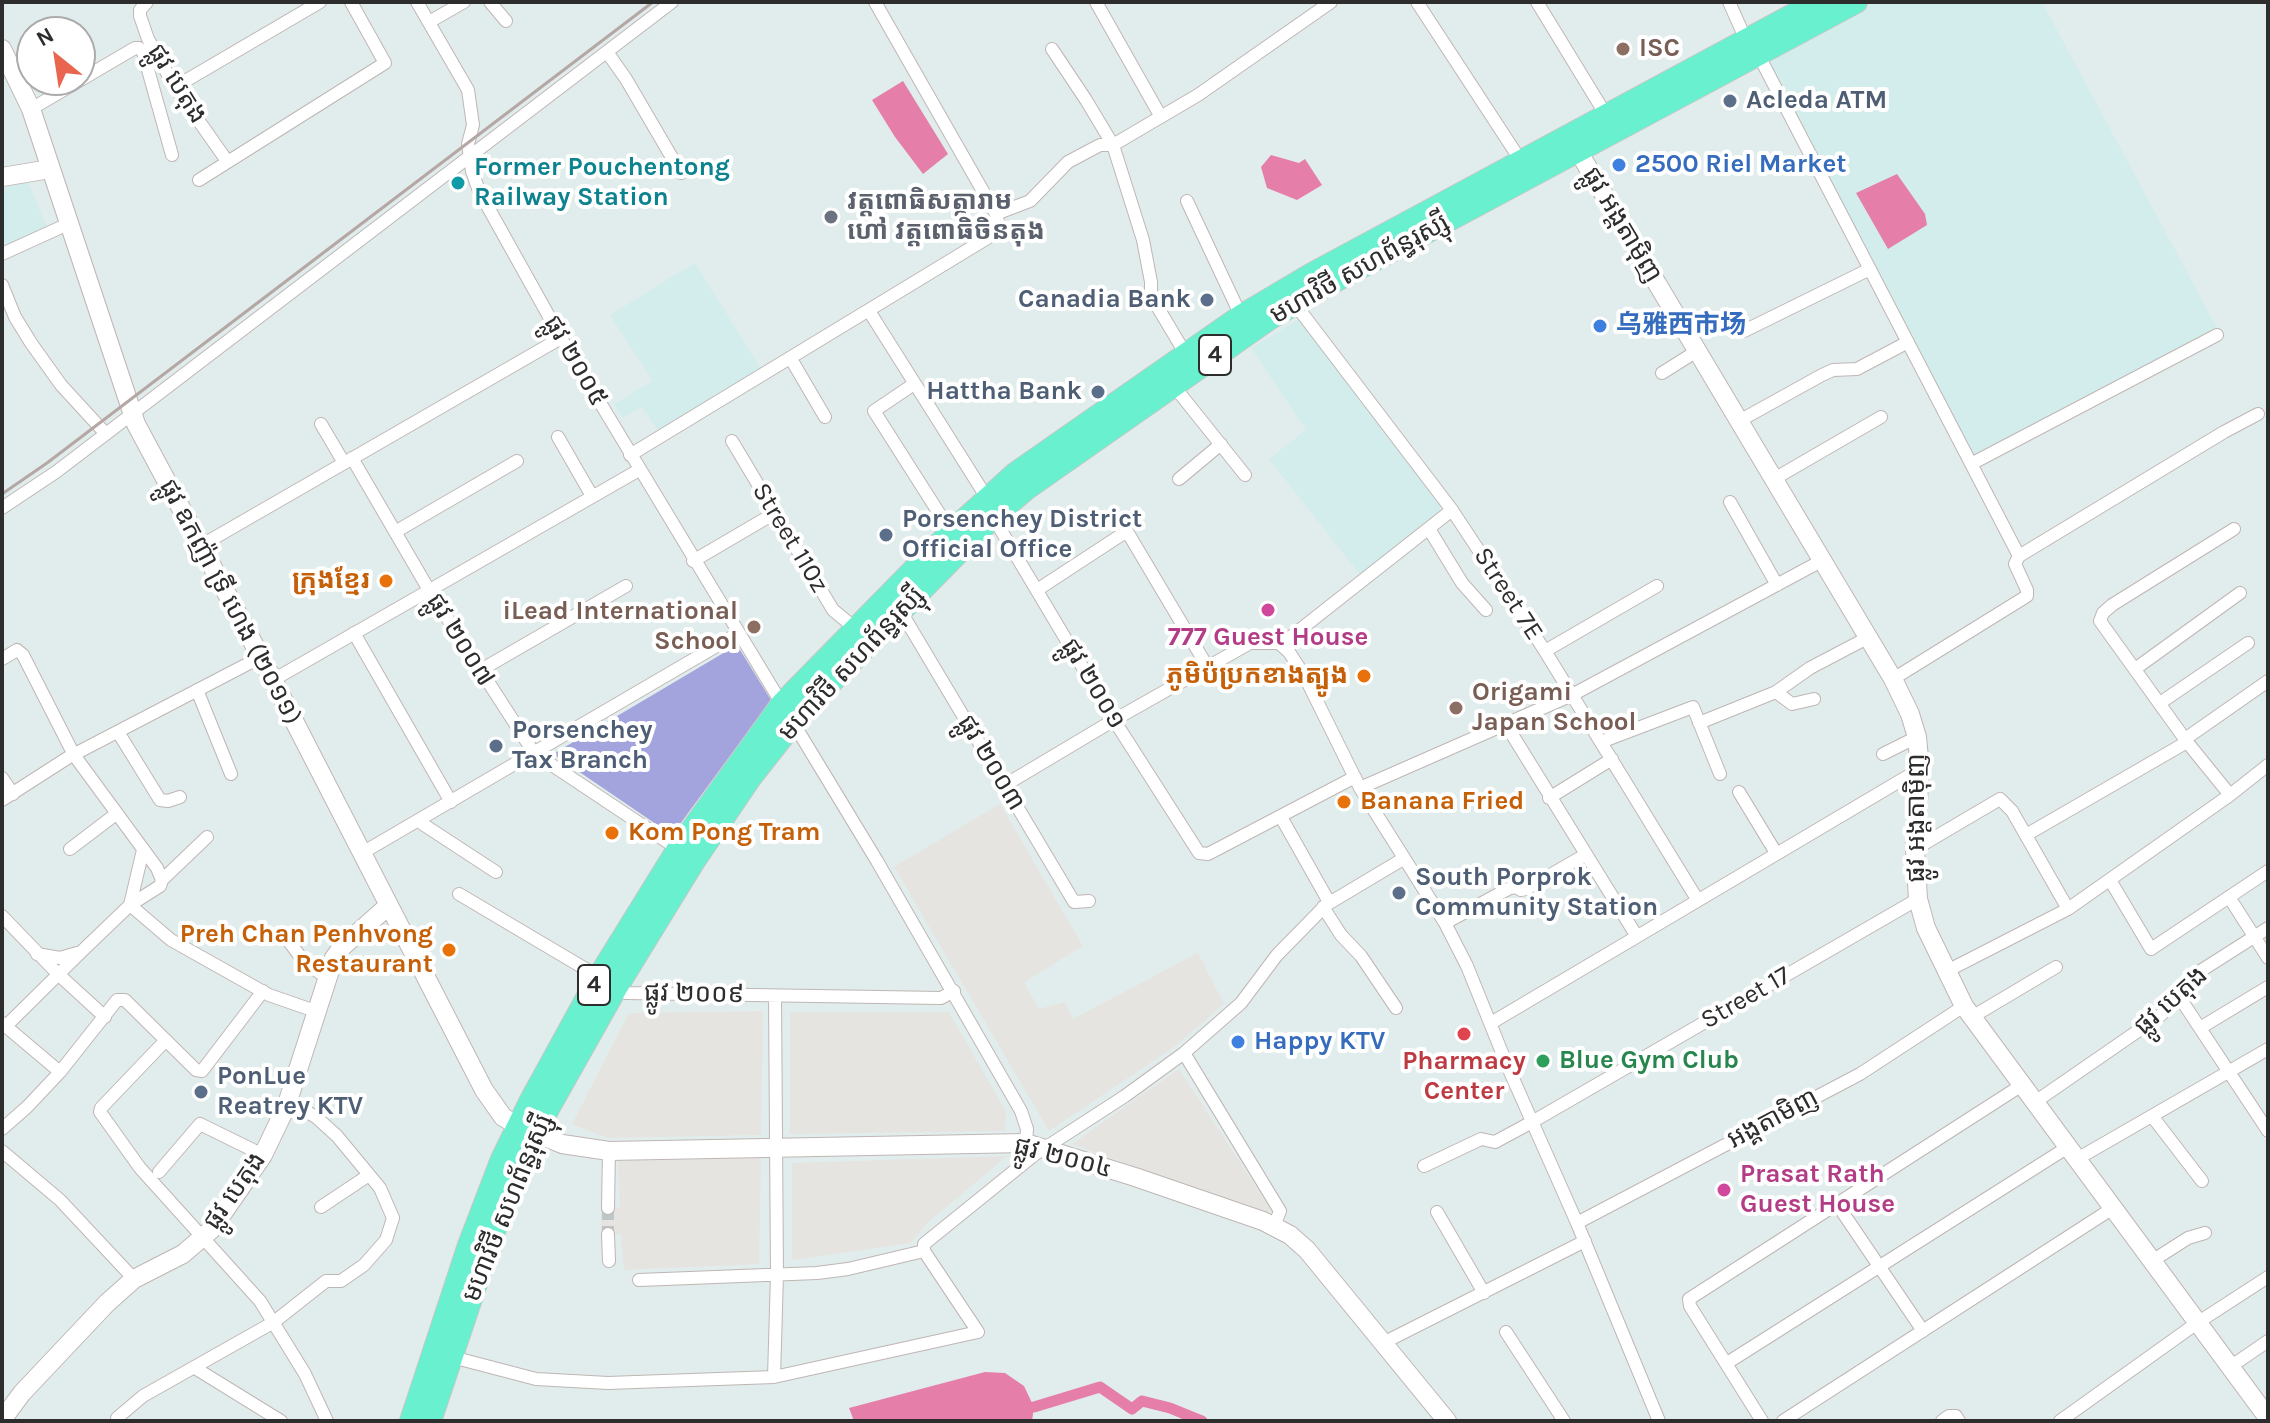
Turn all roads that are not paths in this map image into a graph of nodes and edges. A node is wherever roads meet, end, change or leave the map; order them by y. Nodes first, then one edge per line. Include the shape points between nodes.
1 (320, 2) edge
2 (351, 2) edge
3 (417, 2) edge
4 (464, 2) edge
5 (490, 2) edge
6 (672, 2) edge
7 (875, 2) edge
8 (1096, 2) edge
9 (1330, 2) edge
10 (1417, 2) edge
11 (1537, 2) edge
12 (1729, 2) edge
13 (1817, 2) edge
14 (1856, 2) edge
15 (145, 3) edge
16 (506, 21) dead end
17 (429, 22) junction
18 (1752, 47) junction
19 (2, 49) edge
20 (1052, 49) dead end
21 (607, 52) junction
22 (175, 87) junction
23 (31, 109) junction
24 (1606, 115) junction
25 (1161, 117) junction
26 (1113, 145) junction
27 (1578, 151) junction
28 (172, 155) dead end
29 (470, 156) junction
30 (227, 161) junction
31 (1521, 161) junction
32 (50, 169) junction
33 (681, 173) dead end
34 (2, 177) edge
35 (199, 180) dead end
36 (1187, 201) dead end
37 (1452, 208) junction
38 (996, 214) junction
39 (68, 224) junction
40 (2, 254) edge
41 (1870, 269) junction
42 (2, 285) edge
43 (1295, 304) junction
44 (869, 311) junction
45 (1241, 316) junction
46 (15, 317) junction
47 (2, 323) edge
48 (1744, 331) dead end
49 (2217, 335) dead end
50 (561, 338) junction
51 (1221, 340) junction
52 (1908, 342) junction
53 (1697, 351) junction
54 (1185, 353) junction
55 (791, 359) junction
56 (1662, 373) dead end
57 (914, 384) junction
58 (1173, 385) junction
59 (131, 414) junction
60 (2258, 414) dead end
61 (825, 417) dead end
62 (1881, 417) dead end
63 (1739, 421) junction
64 (321, 424) dead end
65 (106, 434) junction
66 (558, 437) dead end
67 (732, 441) dead end
68 (1221, 444) junction
69 (630, 455) junction
70 (348, 460) junction
71 (517, 461) dead end
72 (1971, 464) junction
73 (639, 470) junction
74 (1245, 475) dead end
75 (1179, 479) dead end
76 (1774, 479) junction
77 (592, 496) junction
78 (1730, 502) dead end
79 (2, 508) edge
80 (990, 508) junction
81 (1452, 510) junction
82 (775, 513) junction
83 (1429, 529) junction
84 (2234, 529) dead end
85 (395, 532) junction
86 (951, 532) junction
87 (202, 545) junction
88 (2019, 556) junction
89 (1823, 560) junction
90 (693, 561) junction
91 (1777, 585) junction
92 (626, 586) dead end
93 (1657, 586) dead end
94 (429, 590) junction
95 (1037, 590) junction
96 (2240, 593) dead end
97 (900, 610) junction
98 (1486, 610) dead end
99 (856, 629) junction
100 (354, 633) junction
101 (737, 634) junction
102 (1869, 637) junction
103 (1279, 643) junction
104 (2248, 643) dead end
105 (1545, 651) junction
106 (261, 657) junction
107 (2, 659) edge
108 (1207, 666) junction
109 (2135, 669) junction
110 (479, 671) junction
111 (1893, 679) junction
112 (273, 680) junction
113 (2268, 681) edge
114 (197, 690) junction
115 (1776, 692) junction
116 (1572, 695) junction
117 (1814, 699) dead end
118 (2160, 703) junction
119 (782, 704) junction
120 (1114, 720) junction
121 (1505, 723) junction
122 (1699, 723) junction
123 (791, 726) junction
124 (118, 732) junction
125 (1917, 737) junction
126 (2186, 740) junction
127 (1601, 742) junction
128 (534, 753) junction
129 (1883, 754) dead end
130 (74, 755) junction
131 (1612, 759) junction
132 (2268, 765) edge
133 (1920, 769) junction
134 (231, 774) dead end
135 (1720, 774) dead end
136 (2, 778) edge
137 (1357, 783) junction
138 (1005, 785) junction
139 (1739, 792) dead end
140 (2230, 795) junction
141 (7, 797) edge
142 (180, 797) dead end
143 (1549, 798) junction
144 (451, 802) junction
145 (116, 814) junction
146 (1281, 817) junction
147 (418, 821) junction
148 (2026, 835) junction
149 (207, 837) dead end
150 (70, 849) dead end
151 (678, 849) junction
152 (1915, 849) junction
153 (143, 850) junction
154 (362, 853) junction
155 (1776, 853) junction
156 (1585, 855) junction
157 (1403, 859) junction
158 (2268, 871) edge
159 (496, 872) dead end
160 (162, 880) junction
161 (2110, 880) junction
162 (459, 894) dead end
163 (2229, 897) junction
164 (1697, 899) junction
165 (1918, 899) junction
166 (1089, 901) dead end
167 (130, 905) junction
168 (1326, 905) junction
169 (388, 906) junction
170 (2068, 909) junction
171 (2, 916) edge
172 (1445, 923) junction
173 (2268, 928) edge
174 (1636, 935) junction
175 (285, 936) dead end
176 (2254, 937) junction
177 (82, 951) junction
178 (37, 954) junction
179 (2268, 958) edge
180 (2056, 967) dead end
181 (1945, 972) junction
182 (58, 974) junction
183 (326, 977) junction
184 (607, 983) junction
185 (2268, 987) edge
186 (263, 991) junction
187 (954, 991) junction
188 (2178, 995) junction
189 (775, 996) junction
190 (1396, 1008) dead end
191 (315, 1011) junction
192 (1968, 1011) junction
193 (105, 1017) junction
194 (1491, 1023) junction
195 (4, 1024) edge
196 (2200, 1028) junction
197 (166, 1040) junction
198 (2268, 1049) edge
199 (1184, 1053) junction
200 (60, 1072) junction
201 (2230, 1072) junction
202 (2022, 1085) junction
203 (287, 1101) junction
204 (2035, 1102) junction
205 (2263, 1112) edge
206 (2152, 1116) junction
207 (1532, 1122) junction
208 (2, 1129) edge
209 (527, 1130) junction
210 (2268, 1131) edge
211 (775, 1146) junction
212 (1034, 1146) junction
213 (2, 1151) edge
214 (609, 1151) junction
215 (2072, 1153) junction
216 (263, 1155) junction
217 (1424, 1166) dead end
218 (159, 1172) dead end
219 (369, 1175) junction
220 (2202, 1181) dead end
221 (1837, 1204) junction
222 (321, 1207) dead end
223 (608, 1208) tunnel mouth
224 (2113, 1208) junction
225 (1437, 1212) dead end
226 (1577, 1223) junction
227 (1274, 1226) junction
228 (2205, 1233) dead end
229 (608, 1234) tunnel mouth
230 (204, 1238) junction
231 (1585, 1241) junction
232 (924, 1251) junction
233 (609, 1261) dead end
234 (2152, 1261) junction
235 (1880, 1267) junction
236 (777, 1275) junction
237 (2268, 1277) edge
238 (134, 1279) junction
239 (639, 1280) dead end
240 (1484, 1293) junction
241 (274, 1322) junction
242 (2197, 1323) junction
243 (1923, 1331) junction
244 (1506, 1332) dead end
245 (2268, 1341) edge
246 (1383, 1343) junction
247 (452, 1357) junction
248 (1727, 1363) junction
249 (2230, 1367) junction
250 (195, 1368) junction
251 (774, 1377) junction
252 (117, 1418) dead end
253 (2268, 1418) edge
254 (1654, 1419) edge
255 (2, 1420) edge
256 (281, 1421) edge
257 (327, 1421) edge
258 (411, 1421) edge
259 (430, 1421) edge
260 (1447, 1421) edge
261 (1564, 1421) edge
262 (1762, 1421) edge
263 (1783, 1421) edge
264 (1942, 1421) edge
265 (1959, 1421) edge
266 (2060, 1421) edge

1 - 22 street
2 - 30 street via 385,63
3 - 17 street, ផ្លូវ ២០០៥
4 - 17 street
5 - 16 street
6 - 21 street
7 - 38 street
8 - 25 street
9 - 25 street
10 - 31 street
11 - 24 street
12 - 18 street
13 - 18 highway, មហាវិថី សហព័ន្ធរុស្ស៊ី / 4
14 - 18 highway, មហាវិថី សហព័ន្ធរុស្ស៊ី / 4
15 - 22 street, ផ្លូវ បេតុង via 140,16 148,39
17 - 29 street, ផ្លូវ ២០០៥ via 468,90
18 - 24 highway, មហាវិថី សហព័ន្ធរុស្ស៊ី / 4
18 - 27 highway, មហាវិថី សហព័ន្ធរុស្ស៊ី / 4
18 - 41 street
19 - 23 main road, ផ្លូវ ឧកញ៉ា ទ្រី ហេង (២០១១)
20 - 26 street
21 - 29 street
21 - 33 street
22 - 30 street, ផ្លូវ បេតុង
23 - 28 street via 139,48
23 - 32 main road, ផ្លូវ ឧកញ៉ា ទ្រី ហេង (២០១១)
24 - 31 highway, មហាវិថី សហព័ន្ធរុស្ស៊ី / 4
25 - 26 street
26 - 38 street via 1100,145 1068,162 1030,201
26 - 54 street via 1143,240 1151,296
27 - 37 highway, មហាវិថី សហព័ន្ធរុស្ស៊ី / 4
27 - 53 main road, ផ្លូវ អង្តតាម៉ិញ
29 - 50 street, ផ្លូវ ២០០៥ via 479,191
29 - 59 street
30 - 35 street
31 - 37 highway, មហាវិថី សហព័ន្ធរុស្ស៊ី / 4
32 - 34 main road
32 - 39 main road, ផ្លូវ ឧកញ៉ា ទ្រី ហេង (២០១១)
36 - 45 street
37 - 43 highway, មហាវិថី សហព័ន្ធរុស្ស៊ី / 4
37 - 45 highway, មហាវិថី សហព័ន្ធរុស្ស៊ី / 4 via 1312,274
38 - 44 street via 999,225 989,237
39 - 40 street
39 - 59 main road, ផ្លូវ ឧកញ៉ា ទ្រី ហេង (២០១១)
41 - 48 street
41 - 52 street
42 - 46 street
43 - 51 highway, មហាវិថី សហព័ន្ធរុស្ស៊ី / 4
43 - 81 street, Street 7E
44 - 55 street
44 - 57 street, ផ្លូវ ២០០១
45 - 51 highway, មហាវិថី សហព័ន្ធរុស្ស៊ី / 4
46 - 47 street
46 - 65 street via 61,385
49 - 72 street
50 - 69 street, ផ្លូវ ២០០៥
50 - 70 street
51 - 54 highway, មហាវិថី សហព័ន្ធរុស្ស៊ី / 4
51 - 58 highway, មហាវិថី សហព័ន្ធរុស្ស៊ី / 4
52 - 63 street via 1857,369 1833,370
52 - 72 street
53 - 56 street
53 - 63 main road, ផ្លូវ អង្តតាម៉ិញ
54 - 80 highway, មហាវិថី សហព័ន្ធរុស្ស៊ី / 4 via 1025,466
55 - 61 street
55 - 69 street
57 - 80 street, ផ្លូវ ២០០១
57 - 86 street via 874,411
58 - 68 street
58 - 80 highway, មហាវិថី សហព័ន្ធរុស្ស៊ី / 4 via 1026,489
59 - 65 street
59 - 87 main road, ផ្លូវ ឧកញ៉ា ទ្រី ហេង (២០១១)
60 - 88 street
62 - 76 street
63 - 76 main road, ផ្លូវ អង្តតាម៉ិញ
64 - 70 street, ផ្លូវ ២០០៧
65 - 79 street
66 - 77 street
67 - 82 street, Street 110z
68 - 74 street
68 - 75 street
69 - 73 street, ផ្លូវ ២០០៥
70 - 85 street, ផ្លូវ ២០០៧
70 - 87 street
71 - 85 street
72 - 88 street
73 - 77 street
73 - 90 street, ផ្លូវ ២០០៥
76 - 89 main road, ផ្លូវ អង្តតាម៉ិញ
77 - 94 street
78 - 91 street
80 - 86 highway, មហាវិថី សហព័ន្ធរុស្ស៊ី / 4
80 - 95 street, ផ្លូវ ២០០១
80 - 97 highway, មហាវិថី សហព័ន្ធរុស្ស៊ី / 4
81 - 83 street
81 - 105 street, Street 7E
82 - 90 street
82 - 99 street, Street 110z via 833,610
83 - 98 street via 1462,583
83 - 103 street
84 - 109 street via 2103,613 2100,621
85 - 94 street, ផ្លូវ ២០០៧
86 - 99 highway, មហាវិថី សហព័ន្ធរុស្ស៊ី / 4
87 - 106 main road, ផ្លូវ ឧកញ៉ា ទ្រី ហេង (២០១១)
88 - 111 street via 2015,564 2027,596
89 - 91 street
89 - 102 main road, ផ្លូវ អង្តតាម៉ិញ
90 - 101 street, ផ្លូវ ២០០៥
91 - 116 street
92 - 110 street
93 - 105 street
94 - 100 street
94 - 110 street, ផ្លូវ ២០០៧
95 - 108 street via 1128,533
95 - 120 street, ផ្លូវ ២០០១
96 - 109 street
97 - 123 highway, មហាវិថី សហព័ន្ធរុស្ស៊ី / 4
97 - 138 street, ផ្លូវ ២០០៣
99 - 119 highway, មហាវិថី សហព័ន្ធរុស្ស៊ី / 4
100 - 112 street
100 - 144 street
101 - 119 street, ផ្លូវ ២០០៥
101 - 128 street
102 - 111 main road, ផ្លូវ អង្តតាម៉ិញ
102 - 115 street
103 - 108 street via 1250,643
103 - 137 street via 1316,697
104 - 118 street
105 - 116 street, Street 7E
106 - 112 main road, ផ្លូវ ឧកញ៉ា ទ្រី ហេង (២០១១)
106 - 114 street
107 - 130 street via 17,650 23,655
108 - 120 street
109 - 118 street
110 - 128 street, ផ្លូវ ២០០៧
111 - 125 main road, ផ្លូវ អង្តតាម៉ិញ
112 - 154 main road, ផ្លូវ ឧកញ៉ា ទ្រី ហេង (២០១១)
113 - 126 street
114 - 124 street
114 - 134 street
115 - 117 street via 1792,704
115 - 122 street
116 - 121 street
116 - 127 street, Street 7E
118 - 126 street
119 - 151 highway, មហាវិថី សហព័ន្ធរុស្ស៊ី / 4
120 - 138 street
120 - 146 street, ផ្លូវ ២០០១ via 1196,850 1208,854
121 - 137 street
121 - 143 street
122 - 127 street via 1693,707
122 - 135 street
123 - 184 highway, មហាវិថី សហព័ន្ធរុស្ស៊ី / 4
123 - 187 street
124 - 130 street
124 - 142 street via 160,800
125 - 129 street
125 - 133 main road, ផ្លូវ អង្តតាម៉ិញ
126 - 140 street
126 - 148 street
127 - 131 street, Street 7E
128 - 144 street
128 - 151 street, ផ្លូវ ២០០៧
130 - 141 street
130 - 145 street
131 - 143 street
131 - 164 street, Street 7E
132 - 140 street
133 - 152 main road, ផ្លូវ អង្តតាម៉ិញ
133 - 155 street
136 - 141 street
137 - 146 street
137 - 157 street
138 - 166 street, ផ្លូវ ២០០៣ via 1074,902
139 - 155 street
140 - 161 street
143 - 156 street
144 - 147 street
145 - 150 street
145 - 153 street
146 - 168 street
147 - 154 street
147 - 159 street
148 - 152 street via 2000,799
148 - 170 street
149 - 160 street
151 - 184 highway, មហាវិថី សហព័ន្ធរុស្ស៊ី / 4
152 - 165 main road, ផ្លូវ អង្តតាម៉ិញ
153 - 160 street
153 - 167 street
154 - 169 main road, ផ្លូវ ឧកញ៉ា ទ្រី ហេង (២០១១)
155 - 164 street
156 - 172 street via 1526,889 1510,888
156 - 174 street
157 - 168 street
157 - 172 street
158 - 163 street
160 - 167 street
161 - 163 street via 2151,949
161 - 170 street
162 - 184 street, ផ្លូវ ២០០៩
163 - 176 street
164 - 174 street
165 - 181 main road, ផ្លូវ អង្តតាម៉ិញ
165 - 207 street, Street 17
167 - 177 street
167 - 186 street via 171,940
168 - 190 street via 1341,935
168 - 199 street via 1277,955 1241,1003
169 - 183 main road, ផ្លូវ បេតុង via 342,947
169 - 209 main road, ផ្លូវ ឧកញ៉ា ទ្រី ហេង (២០១១) via 484,1090 503,1117
170 - 181 street
171 - 178 street
172 - 194 street
173 - 176 street, ផ្លូវ បេតុង
174 - 194 street
175 - 183 street via 305,963
176 - 179 street
176 - 188 street, ផ្លូវ បេតុង via 2191,977
177 - 178 street via 60,958
177 - 182 street
178 - 182 street
180 - 192 street, អង្គតាមិញ
181 - 192 main road, ផ្លូវ អង្តតាម៉ិញ
182 - 193 street
182 - 195 street
183 - 191 main road, ផ្លូវ បេតុង
184 - 189 street, ផ្លូវ ២០០៩ via 626,993
184 - 209 highway, មហាវិថី សហព័ន្ធរុស្ស៊ី / 4
185 - 196 street
186 - 191 street
186 - 197 street via 202,1071
187 - 189 street, ផ្លូវ ២០០៩ via 941,998
187 - 212 street via 1021,1111
188 - 196 street
188 - 204 street, ផ្លូវ បេតុង via 2161,1015
189 - 211 street
191 - 203 main road, ផ្លូវ បេតុង
192 - 202 main road, ផ្លូវ អង្តតាម៉ិញ
192 - 226 street, អង្គតាមិញ
193 - 197 street via 117,1000 125,1000
193 - 200 street
194 - 207 street
195 - 200 street
196 - 201 street
197 - 230 street via 100,1112 140,1168
198 - 201 street
199 - 212 street via 1125,1096
199 - 227 street via 1280,1211
200 - 208 street
201 - 205 street
201 - 206 street
202 - 204 main road, ផ្លូវ អង្តតាម៉ិញ
202 - 221 street
203 - 216 main road, ផ្លូវ បេតុង
203 - 219 street via 329,1128
204 - 215 main road, ផ្លូវ អង្តតាម៉ិញ
205 - 210 street
206 - 215 street
206 - 220 street
207 - 217 street, Street 17 via 1495,1142 1481,1139
207 - 226 street
209 - 214 main road, ផ្លូវ ២០០៤ via 562,1144
209 - 247 highway, មហាវិថី សហព័ន្ធរុស្ស៊ី / 4
209 - 258 highway, មហាវិថី សហព័ន្ធរុស្ស៊ី / 4 via 475,1226
211 - 212 main road, ផ្លូវ ២០០៤
211 - 214 main road, ផ្លូវ ២០០៤
211 - 236 street
212 - 227 main road, ផ្លូវ ២០០៤
212 - 232 street via 924,1244
213 - 238 street via 60,1200
214 - 223 street
215 - 224 main road, ផ្លូវ អង្តតាម៉ិញ
215 - 235 street
216 - 218 street via 200,1124
216 - 230 main road, ផ្លូវ បេតុង
219 - 222 street
219 - 241 street via 393,1218 386,1240 364,1265 341,1281 326,1281
221 - 235 street
221 - 248 street via 1689,1299
224 - 234 main road, ផ្លូវ អង្តតាម៉ិញ
224 - 243 street
225 - 240 street
226 - 231 street
227 - 246 main road, ផ្លូវ ២០០៤ via 1307,1250
228 - 234 street
229 - 233 street
230 - 238 main road, ផ្លូវ បេតុង
230 - 241 street
231 - 240 street
231 - 254 street
232 - 236 street via 848,1269
232 - 251 street via 978,1332
234 - 242 main road, ផ្លូវ អង្តតាម៉ិញ
235 - 243 street
235 - 248 street
236 - 239 street
236 - 251 street
237 - 242 street
238 - 255 main road, ផ្លូវ បេតុង
240 - 246 street
241 - 250 street
241 - 257 street
242 - 249 main road, ផ្លូវ អង្តតាម៉ិញ
242 - 266 street
243 - 263 street
244 - 261 street
245 - 249 street
246 - 260 main road, ផ្លូវ ២០០៤
247 - 251 street via 536,1379 608,1383
247 - 259 highway, មហាវិថី សហព័ន្ធរុស្ស៊ី / 4
248 - 262 street
249 - 253 main road, ផ្លូវ អង្តតាម៉ិញ
250 - 252 street via 143,1396
250 - 256 street
264 - 265 street via 1949,1416

